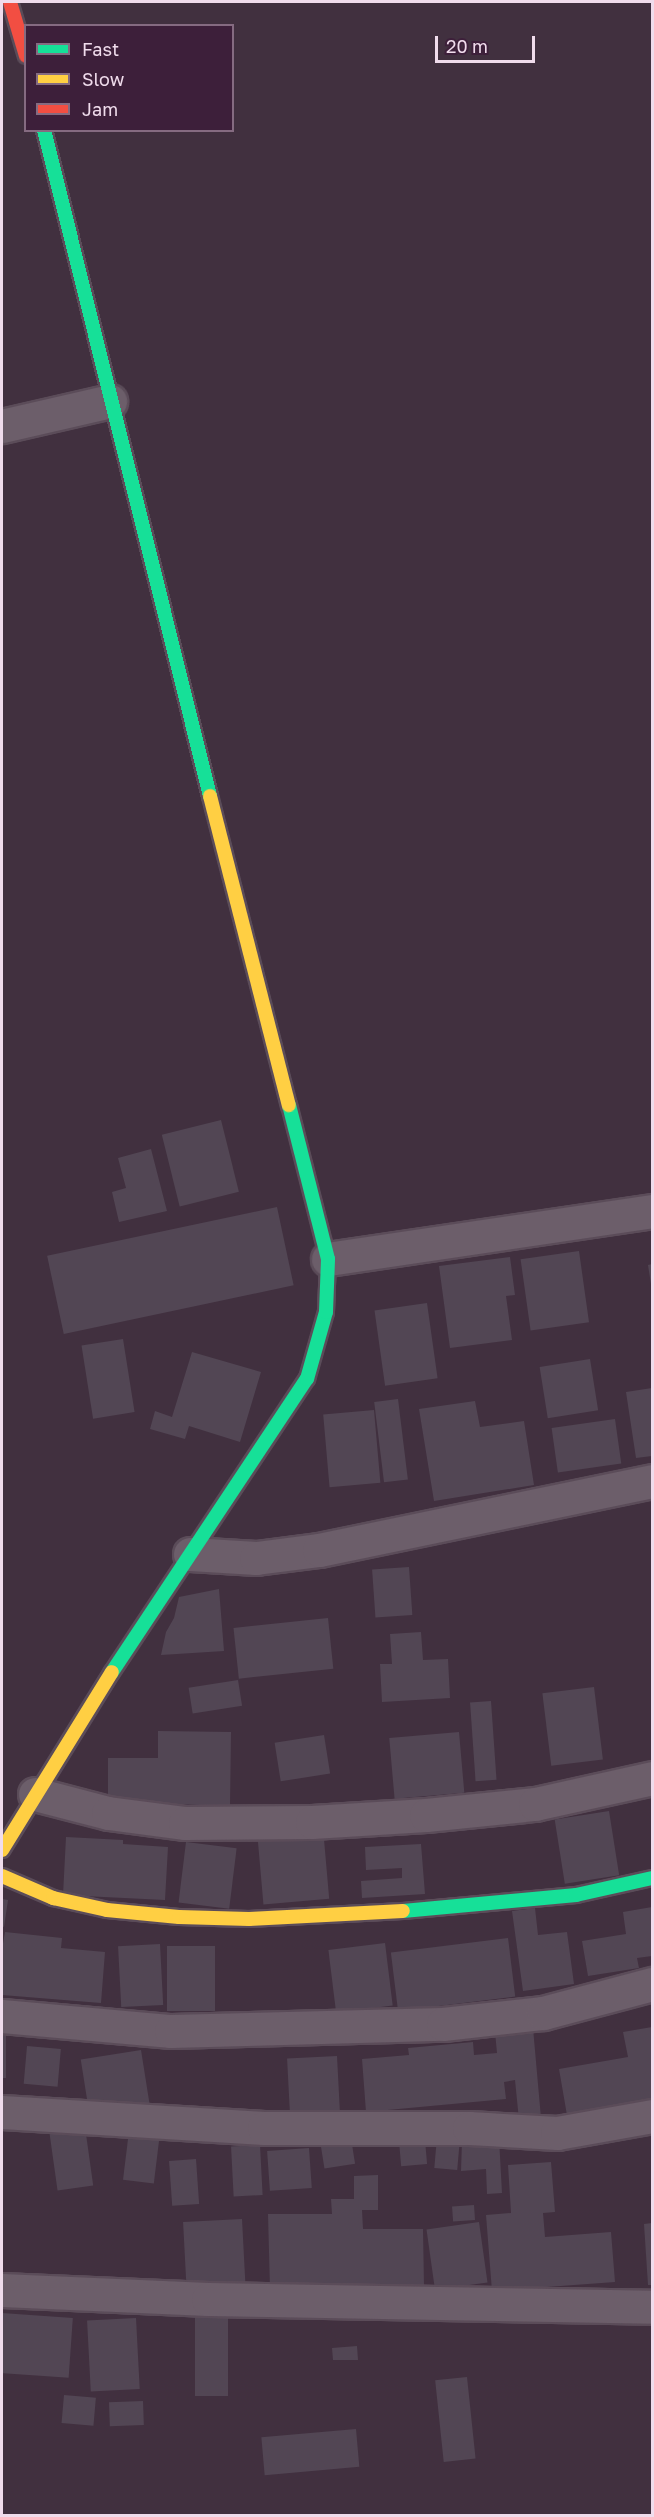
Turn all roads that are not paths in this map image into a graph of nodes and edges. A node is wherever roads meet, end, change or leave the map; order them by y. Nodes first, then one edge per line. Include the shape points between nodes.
1 (8, 6) edge
2 (24, 51) edge
3 (44, 132) edge
4 (110, 401) junction
5 (2, 426) edge
6 (652, 1210) edge
7 (328, 1259) junction
8 (652, 1481) edge
9 (190, 1554) junction
10 (652, 1778) edge
11 (35, 1794) junction
12 (2, 1850) edge
13 (2, 1876) edge
14 (652, 1878) edge
15 (652, 1984) edge
16 (2, 2016) edge
17 (2, 2112) edge
18 (652, 2116) edge
19 (2, 2290) edge
20 (652, 2307) edge

1 - 2 street
3 - 4 street
4 - 5 street
4 - 7 street
6 - 7 street
7 - 9 street via 326,1312 307,1379
8 - 9 street via 319,1550 256,1558
9 - 11 street
10 - 11 street via 535,1804 312,1822 185,1823 108,1813
11 - 12 street
13 - 14 street via 53,1898 107,1910 249,1918 321,1917 500,1904 576,1895
15 - 16 street via 543,2013 443,2024 171,2031
17 - 18 street via 264,2128 469,2128 557,2133
19 - 20 street via 208,2299

